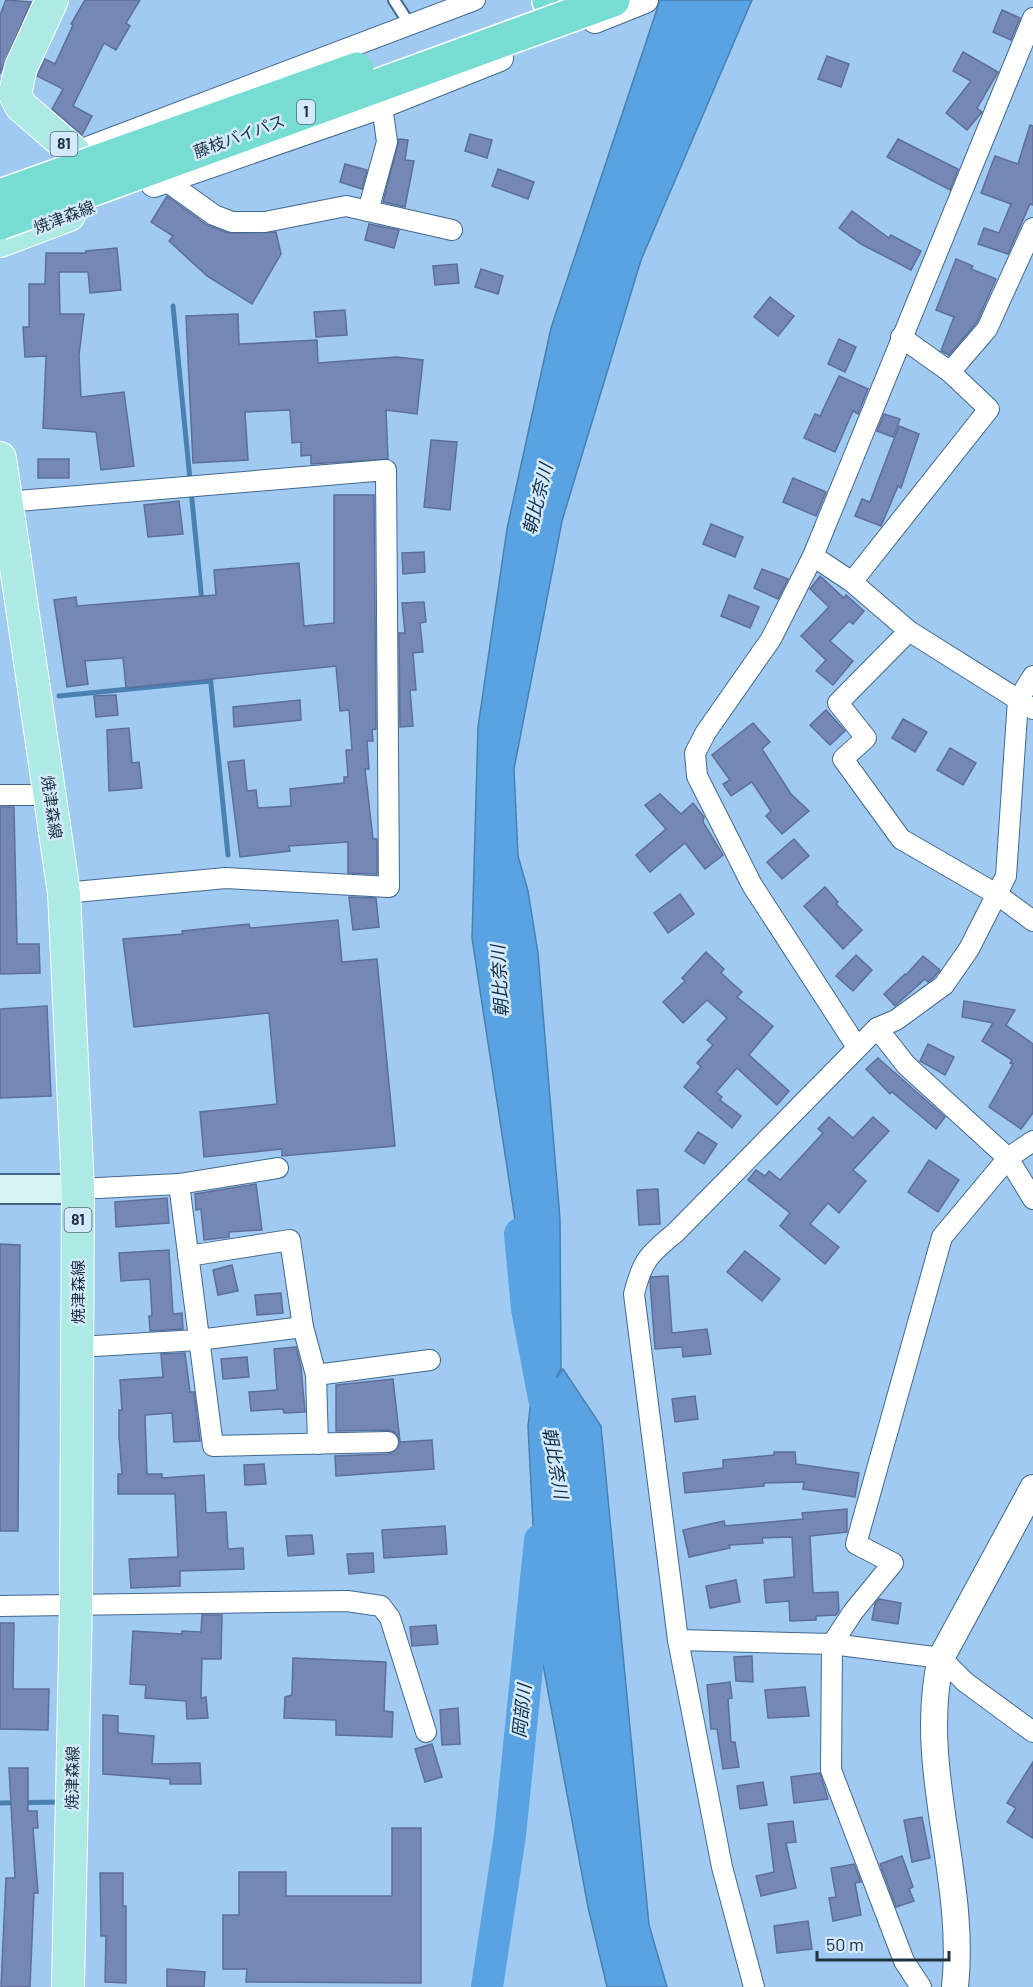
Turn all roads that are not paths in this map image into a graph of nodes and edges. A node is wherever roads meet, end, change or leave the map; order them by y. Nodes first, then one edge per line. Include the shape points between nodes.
1 (52, 0) edge
2 (394, 0) edge
3 (475, 0) edge
4 (553, 0) edge
5 (613, 0) edge
6 (645, 0) edge
7 (1033, 18) edge
8 (410, 25) junction
9 (382, 105) junction
10 (74, 152) junction
11 (165, 180) junction
12 (0, 196) edge
13 (104, 202) junction
14 (368, 211) junction
15 (0, 223) edge
16 (1033, 228) edge
17 (452, 231) dead end
18 (0, 241) edge
19 (901, 337) junction
20 (950, 372) junction
21 (0, 458) edge
22 (6, 502) junction
23 (813, 556) junction
24 (852, 582) junction
25 (909, 631) junction
26 (1033, 676) edge
27 (1026, 705) edge
28 (0, 795) edge
29 (51, 801) junction
30 (64, 893) junction
31 (998, 895) junction
32 (1033, 921) edge
33 (877, 1028) junction
34 (857, 1047) junction
35 (1033, 1141) edge
36 (1008, 1158) junction
37 (278, 1168) dead end
38 (179, 1184) junction
39 (78, 1189) junction
40 (0, 1190) edge
41 (1033, 1199) edge
42 (188, 1256) junction
43 (303, 1327) junction
44 (198, 1340) junction
45 (78, 1347) junction
46 (430, 1360) dead end
47 (316, 1375) junction
48 (388, 1442) dead end
49 (318, 1444) junction
50 (1033, 1488) edge
51 (76, 1602) junction
52 (0, 1605) edge
53 (678, 1640) junction
54 (832, 1644) junction
55 (941, 1658) junction
56 (426, 1732) dead end
57 (1033, 1732) edge
58 (68, 1987) edge
59 (754, 1987) edge
60 (921, 1987) edge
61 (955, 1987) edge

1 - 10 main road, 焼津森線 / 81 via 21,67 15,94 21,106
2 - 8 lane
3 - 8 street
4 - 12 highway, 藤枝バイパス / 1, bridge
5 - 15 highway, 藤枝バイパス / 1, bridge
6 - 9 street
7 - 19 street
8 - 10 street
9 - 11 street
9 - 14 street via 387,142
10 - 13 main road, 焼津森線 / 81
11 - 13 street
11 - 14 street via 214,215 232,222 265,222 346,206
13 - 18 main road, 焼津森線
14 - 17 street
16 - 20 street via 987,329
19 - 20 street
19 - 23 street
20 - 24 street via 989,409
21 - 22 main road, 焼津森線 / 81
22 - 29 main road, 焼津森線 / 81
22 - 30 street via 386,470 388,887 226,878
23 - 24 street
23 - 34 street via 771,639 706,732 695,753 697,776 752,885
24 - 25 street
25 - 27 street
25 - 31 street via 838,703 866,738 843,759 901,839
26 - 27 street
27 - 31 street via 1006,876
28 - 29 street via 42,795
29 - 30 main road, 焼津森線 / 81
30 - 39 main road, 焼津森線 / 81
31 - 32 street
31 - 33 street via 944,985 896,1020
33 - 34 street
33 - 36 street via 906,1065
34 - 53 street via 675,1233 649,1254 640,1269 634,1294
35 - 36 street
36 - 41 street
36 - 54 street via 942,1237 856,1544 893,1563
37 - 38 street
38 - 39 street
38 - 42 street
39 - 40 main road
39 - 45 main road, 焼津森線 / 81
42 - 43 street via 290,1240
42 - 44 street
43 - 44 street
43 - 47 street
44 - 45 street
44 - 49 street via 213,1446
45 - 51 main road, 焼津森線 / 81
46 - 47 street
47 - 49 street
48 - 49 street
50 - 55 street
51 - 52 street
51 - 56 street via 347,1601 381,1606 390,1618
51 - 58 main road, 焼津森線 / 81
53 - 54 street
53 - 59 street via 722,1867
54 - 55 street
54 - 60 street via 831,1770 904,1961
55 - 57 street via 965,1682
55 - 61 street via 932,1712 955,1931

